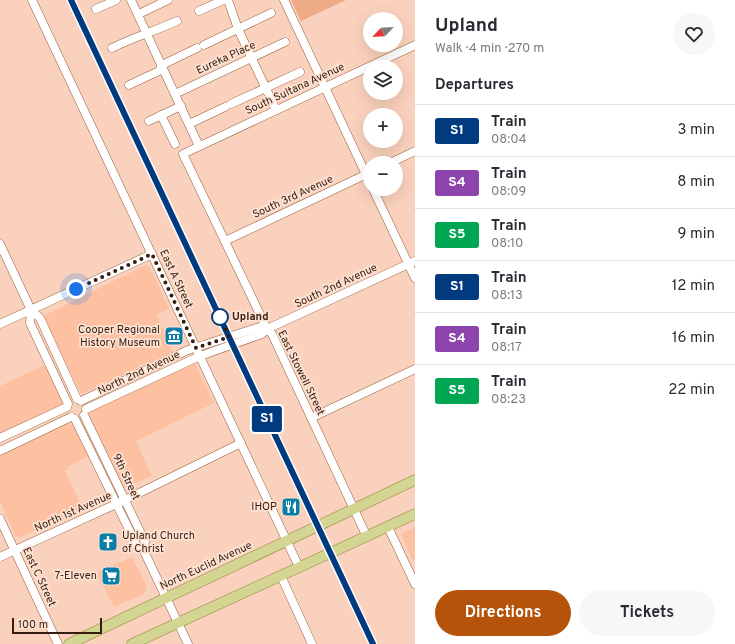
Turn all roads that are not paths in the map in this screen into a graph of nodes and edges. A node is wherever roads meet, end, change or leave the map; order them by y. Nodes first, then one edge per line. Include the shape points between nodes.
1 (32, 0) edge
2 (116, 0) edge
3 (131, 0) edge
4 (168, 0) edge
5 (223, 0) edge
6 (228, 0) edge
7 (284, 0) edge
8 (157, 2) edge
9 (96, 9) dead end
10 (200, 12) dead end
11 (271, 13) dead end
12 (139, 14) junction
13 (178, 21) dead end
14 (238, 29) junction
15 (148, 34) junction
16 (286, 42) dead end
17 (415, 45) edge
18 (112, 48) dead end
19 (252, 58) junction
20 (162, 65) junction
21 (300, 72) dead end
22 (130, 85) dead end
23 (266, 88) junction
24 (324, 88) junction
25 (176, 94) junction
26 (181, 106) junction
27 (276, 110) junction
28 (161, 115) junction
29 (149, 121) dead end
30 (189, 124) junction
31 (175, 144) dead end
32 (199, 146) junction
33 (415, 151) edge
34 (184, 154) joint
35 (403, 157) edge
36 (363, 164) edge
37 (363, 176) edge
38 (377, 196) edge
39 (225, 241) junction
40 (0, 244) edge
41 (152, 254) junction
42 (412, 263) edge
43 (415, 278) edge
44 (31, 310) junction
45 (0, 324) edge
46 (267, 328) junction
47 (198, 352) junction
48 (415, 368) edge
49 (79, 400) junction
50 (67, 406) junction
51 (85, 412) junction
52 (73, 418) junction
53 (311, 418) junction
54 (0, 438) edge
55 (241, 443) junction
56 (0, 451) edge
57 (415, 480) edge
58 (125, 500) junction
59 (116, 504) junction
60 (354, 509) junction
61 (415, 514) edge
62 (0, 519) edge
63 (388, 527) junction
64 (367, 537) junction
65 (287, 541) junction
66 (143, 549) junction
67 (15, 550) junction
68 (0, 557) edge
69 (300, 568) junction
70 (281, 576) junction
71 (415, 584) edge
72 (166, 598) junction
73 (179, 623) junction
74 (58, 644) edge
75 (69, 644) edge
76 (132, 644) edge
77 (188, 644) edge
78 (312, 644) edge

1 - 41 street, East A Street
2 - 9 street
3 - 12 street
4 - 8 street
5 - 10 street
6 - 14 street
7 - 24 street
8 - 12 street
11 - 14 street
12 - 15 street
13 - 15 street
14 - 19 street
14 - 20 street
15 - 18 street via 141,34
15 - 20 street
16 - 19 street, Eureka Place
17 - 24 street, South Sultana Avenue
19 - 23 street
19 - 25 street, Eureka Place
20 - 22 street via 159,71
20 - 25 street
21 - 23 street
23 - 27 street
23 - 30 street
24 - 27 street, South Sultana Avenue
24 - 36 street
25 - 26 street
26 - 28 street
26 - 30 street
27 - 32 street, South Sultana Avenue
28 - 29 street
28 - 31 street
30 - 32 street
32 - 34 street, South Sultana Avenue
33 - 35 street
34 - 39 street, East Stowell Street
37 - 39 street, South 3rd Avenue
38 - 42 street
39 - 46 street, East Stowell Street
40 - 44 street
41 - 44 street
41 - 47 street, East A Street
42 - 43 street
42 - 46 street, South 2nd Avenue
44 - 45 street
44 - 49 street via 40,318
44 - 50 street via 30,323
46 - 47 street, South 2nd Avenue via 260,327
46 - 53 street, East Stowell Street
47 - 49 street, North 2nd Avenue via 188,350
47 - 51 street, North 2nd Avenue
47 - 55 street, East A Street
48 - 53 street
49 - 50 street via 72,400
49 - 51 street
50 - 52 street via 68,413
50 - 54 street
51 - 52 street
51 - 58 street, 9th Street
52 - 56 street
52 - 59 street, 9th Street
53 - 60 street, East Stowell Street
55 - 58 street, North 1st Avenue
55 - 65 street, East A Street
57 - 60 main road, North Euclid Avenue
58 - 59 street, North 1st Avenue
58 - 66 street, 9th Street via 145,542
59 - 66 street, 9th Street via 137,546
59 - 67 street, North 1st Avenue
60 - 64 street, East Stowell Street
60 - 65 main road, North Euclid Avenue
61 - 63 main road
62 - 67 street, East C Street
63 - 64 main road
63 - 71 street
64 - 69 main road
65 - 69 street, East A Street
65 - 72 main road, North Euclid Avenue
66 - 72 street, 9th Street
67 - 68 street, North 1st Avenue
67 - 74 street, East C Street
69 - 70 main road
70 - 73 main road
70 - 78 street
72 - 73 street, 9th Street
72 - 75 main road, North Euclid Avenue
73 - 76 main road
73 - 77 street, 9th Street

